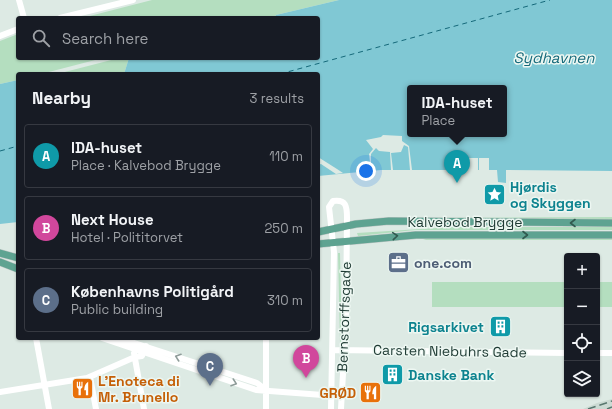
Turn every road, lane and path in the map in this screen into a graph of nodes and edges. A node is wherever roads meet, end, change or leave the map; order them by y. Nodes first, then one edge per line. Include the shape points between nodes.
1 (20, 0) edge
2 (133, 0) edge
3 (110, 3) edge
4 (24, 16) edge
5 (67, 16) edge
6 (16, 30) edge
7 (0, 36) edge
8 (612, 223) edge
9 (347, 226) junction
10 (333, 229) junction
11 (320, 232) edge
12 (612, 235) edge
13 (346, 241) junction
14 (334, 242) junction
15 (320, 244) edge
16 (0, 253) edge
17 (16, 257) edge
18 (0, 262) edge
19 (16, 268) edge
20 (36, 340) edge
21 (110, 340) edge
22 (123, 340) edge
23 (266, 340) edge
24 (135, 346) junction
25 (145, 349) junction
26 (334, 350) junction
27 (344, 350) junction
28 (564, 353) edge
29 (600, 353) edge
30 (612, 353) edge
31 (135, 357) junction
32 (90, 377) junction
33 (45, 384) junction
34 (266, 390) junction
35 (0, 392) edge
36 (333, 396) junction
37 (342, 396) junction
38 (49, 409) edge
39 (96, 409) edge
40 (144, 409) edge
41 (266, 409) edge
42 (331, 409) edge
43 (341, 409) edge

1 - 4 street
2 - 3 street
3 - 5 street
6 - 7 street
8 -> 9 main road, Kalvebod Brygge via 389,221
9 - 10 main road, Kalvebod Brygge
9 - 10 street via 347,206 341,200 333,201 329,207
9 - 13 street, Bernstorffsgade
10 - 11 main road, Kalvebod Brygge
10 - 14 street, Bernstorffsgade
13 -> 12 main road, Kalvebod Brygge via 416,235
13 - 14 main road, Kalvebod Brygge
13 - 27 street, Bernstorffsgade
14 - 15 main road, Kalvebod Brygge
14 - 26 street, Bernstorffsgade
16 - 17 main road
18 - 19 main road
20 - 33 street
21 - 24 street
22 - 24 street
23 - 34 street
24 - 25 street
24 - 31 street
25 - 31 street via 142,356
25 - 34 street via 257,384
26 - 27 street, Carsten Niebuhrs Gade
26 - 36 street, Bernstorffsgade
27 - 28 street, Carsten Niebuhrs Gade
27 - 37 street, Bernstorffsgade
29 - 30 street
31 - 32 street
31 - 40 street
32 - 33 street
32 - 39 street
33 - 35 street
33 - 38 street
34 - 36 street via 277,393
34 - 41 street
36 - 37 street
36 - 42 street, Bernstorffsgade
37 - 43 street, Bernstorffsgade

